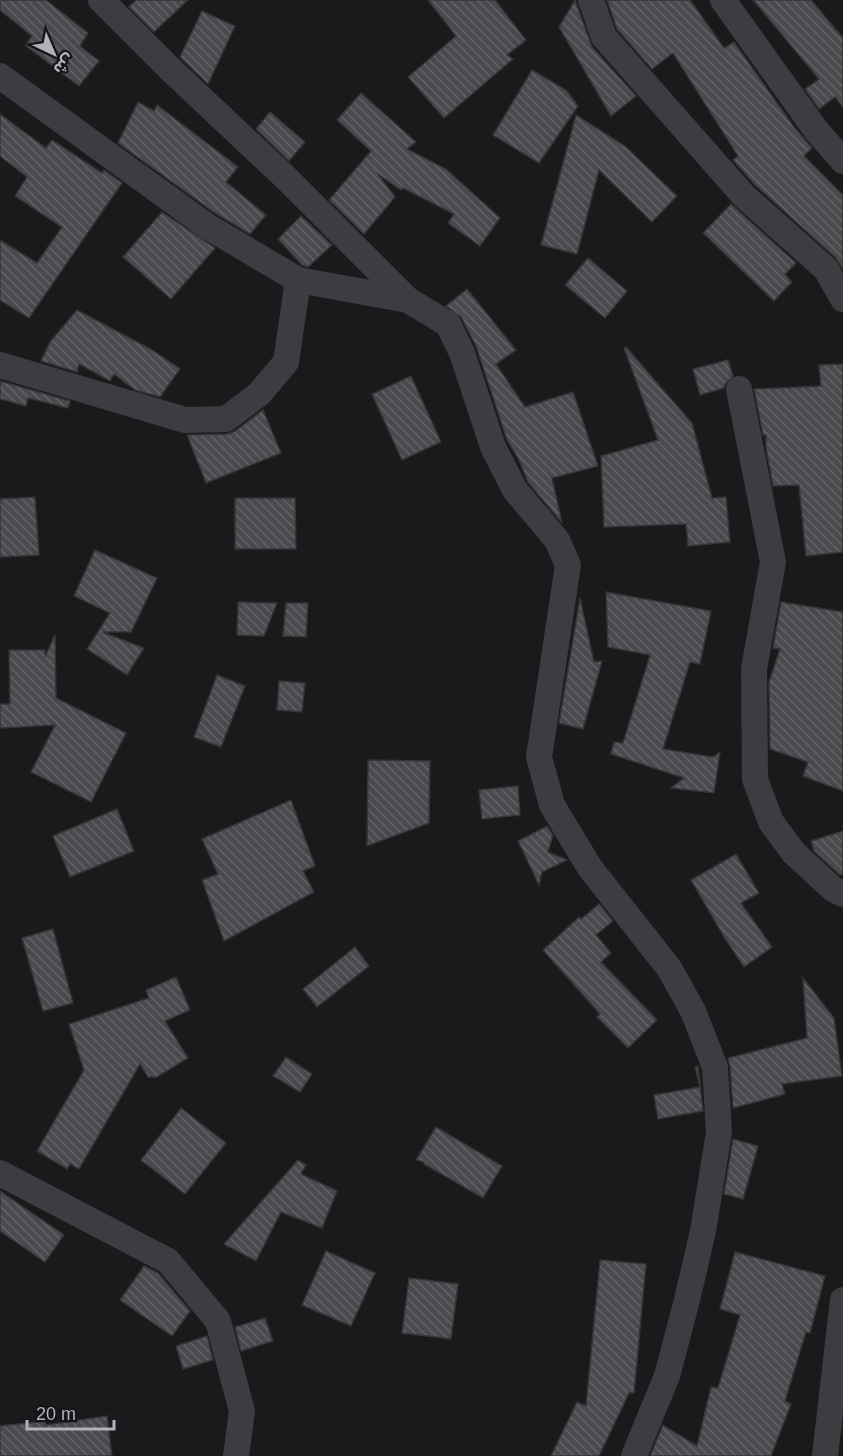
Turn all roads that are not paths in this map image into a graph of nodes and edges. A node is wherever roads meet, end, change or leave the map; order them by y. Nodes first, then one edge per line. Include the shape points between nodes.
1 (101, 0) edge
2 (591, 0) edge
3 (723, 0) edge
4 (0, 76) edge
5 (843, 162) edge
6 (298, 280) junction
7 (843, 299) edge
8 (408, 300) junction
9 (0, 364) edge
10 (739, 389) dead end
11 (843, 894) edge
12 (0, 1173) edge
13 (843, 1300) edge
14 (236, 1456) edge
15 (634, 1456) edge
16 (825, 1456) edge

1 - 8 street
2 - 7 street via 604,37 744,196 826,269
3 - 5 street
4 - 6 street via 207,226
6 - 8 street
6 - 9 street via 286,362 259,394 226,419 185,420
8 - 15 street via 447,324 462,353 493,447 515,490 557,540 568,565 539,757 552,805 590,868 669,968 693,1011 715,1067 719,1132 703,1231 667,1376
10 - 11 street via 773,562 754,669 755,779 771,822 794,854 832,889
12 - 14 street via 168,1261 175,1269 218,1321 242,1411
13 - 16 street

